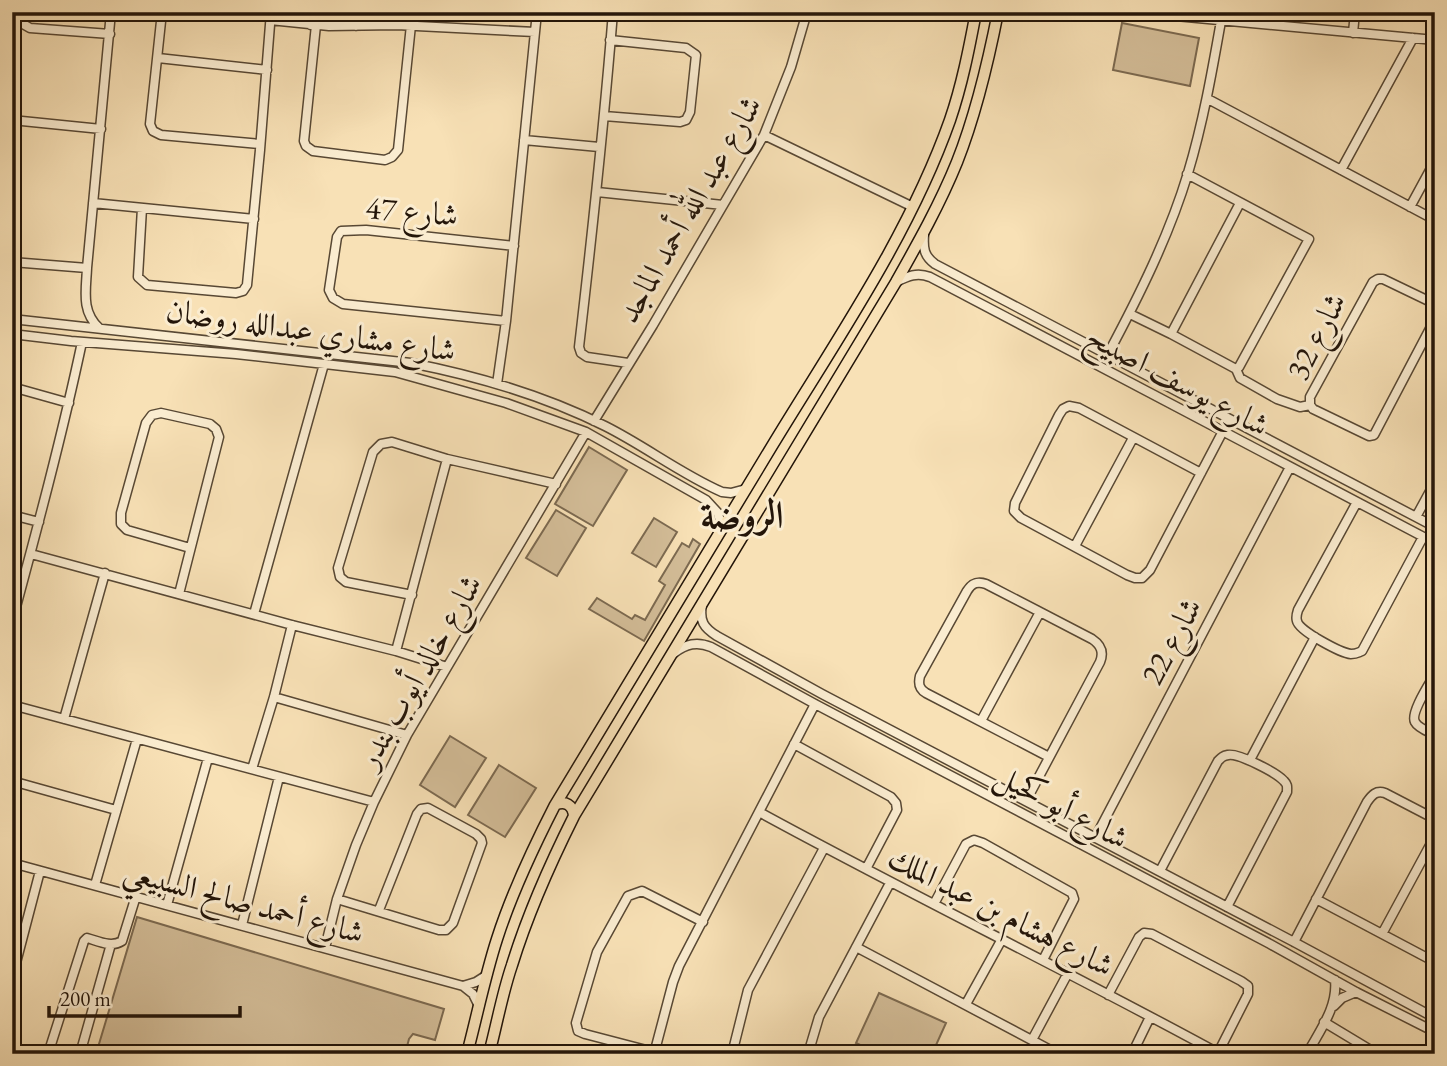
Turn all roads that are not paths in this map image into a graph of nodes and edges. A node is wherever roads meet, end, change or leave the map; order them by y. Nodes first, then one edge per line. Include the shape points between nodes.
1 (15, 12) edge
2 (111, 12) edge
3 (162, 12) edge
4 (313, 12) edge
5 (357, 12) edge
6 (537, 12) edge
7 (613, 12) edge
8 (807, 12) edge
9 (976, 12) edge
10 (998, 12) edge
11 (1133, 12) edge
12 (1355, 12) edge
13 (1183, 15) edge
14 (270, 16) edge
15 (1221, 21) junction
16 (314, 25) junction
17 (411, 25) junction
18 (356, 26) junction
19 (535, 32) junction
20 (1353, 33) junction
21 (110, 34) junction
22 (1413, 38) junction
23 (610, 40) junction
24 (1435, 40) edge
25 (158, 58) junction
26 (267, 70) junction
27 (1208, 99) junction
28 (604, 116) junction
29 (12, 120) edge
30 (949, 121) junction
31 (101, 129) junction
32 (968, 131) junction
33 (764, 135) junction
34 (524, 140) junction
35 (260, 144) junction
36 (599, 147) junction
37 (1435, 161) edge
38 (1342, 170) junction
39 (1187, 174) junction
40 (924, 183) junction
41 (597, 192) junction
42 (942, 196) junction
43 (93, 203) junction
44 (1240, 203) junction
45 (723, 205) junction
46 (913, 207) junction
47 (1410, 207) junction
48 (142, 208) junction
49 (254, 219) junction
50 (1435, 220) edge
51 (924, 232) junction
52 (514, 246) junction
53 (12, 262) edge
54 (87, 268) junction
55 (896, 282) junction
56 (979, 288) junction
57 (997, 297) junction
58 (975, 300) junction
59 (1435, 304) edge
60 (86, 306) junction
61 (991, 309) junction
62 (1129, 314) junction
63 (12, 319) edge
64 (1435, 319) edge
65 (31, 321) junction
66 (506, 321) junction
67 (73, 325) junction
68 (99, 328) junction
69 (12, 334) edge
70 (1171, 334) junction
71 (28, 336) junction
72 (175, 336) junction
73 (201, 339) junction
74 (82, 342) junction
75 (170, 349) junction
76 (199, 351) junction
77 (1108, 354) junction
78 (628, 363) junction
79 (324, 364) junction
80 (430, 367) junction
81 (1236, 369) junction
82 (449, 371) junction
83 (426, 381) junction
84 (497, 384) junction
85 (445, 386) junction
86 (12, 387) edge
87 (69, 404) junction
88 (1310, 405) junction
89 (594, 421) junction
90 (1223, 431) junction
91 (586, 432) junction
92 (1133, 438) junction
93 (660, 458) junction
94 (447, 459) junction
95 (1290, 467) junction
96 (655, 471) junction
97 (1330, 472) junction
98 (1201, 473) junction
99 (1346, 481) junction
100 (1435, 482) edge
101 (556, 484) junction
102 (1324, 484) junction
103 (746, 489) junction
104 (1339, 492) junction
105 (1357, 502) junction
106 (12, 515) edge
107 (1416, 517) junction
108 (39, 522) junction
109 (1435, 527) edge
110 (722, 530) junction
111 (1423, 537) junction
112 (1435, 543) edge
113 (1074, 546) junction
114 (190, 548) junction
115 (31, 554) junction
116 (105, 573) junction
117 (16, 593) edge
118 (179, 594) junction
119 (412, 595) junction
120 (704, 600) junction
121 (1040, 612) junction
122 (254, 614) junction
123 (12, 622) edge
124 (292, 625) junction
125 (1315, 637) junction
126 (722, 639) junction
127 (716, 650) junction
128 (396, 651) junction
129 (667, 661) junction
130 (447, 667) junction
131 (1435, 674) edge
132 (274, 697) junction
133 (815, 704) junction
134 (12, 705) edge
135 (64, 719) junction
136 (981, 721) junction
137 (407, 735) junction
138 (1435, 735) edge
139 (137, 739) junction
140 (794, 744) junction
141 (587, 754) junction
142 (1049, 757) junction
143 (208, 758) junction
144 (947, 760) junction
145 (1250, 760) junction
146 (603, 768) junction
147 (962, 768) junction
148 (253, 769) junction
149 (942, 770) junction
150 (279, 777) junction
151 (956, 778) junction
152 (12, 781) edge
153 (1026, 801) junction
154 (374, 802) junction
155 (555, 805) junction
156 (116, 810) junction
157 (759, 812) junction
158 (574, 816) junction
159 (1435, 819) edge
160 (1435, 836) edge
161 (1095, 838) junction
162 (824, 848) junction
163 (1127, 854) junction
164 (1141, 862) junction
165 (12, 863) edge
166 (1121, 865) junction
167 (866, 869) junction
168 (40, 871) junction
169 (1160, 871) junction
170 (1135, 872) junction
171 (890, 883) junction
172 (95, 885) junction
173 (136, 897) junction
174 (337, 899) junction
175 (1316, 899) junction
176 (933, 904) junction
177 (167, 905) junction
178 (1227, 907) junction
179 (379, 910) junction
180 (703, 922) junction
181 (242, 925) junction
182 (1261, 925) junction
183 (1274, 931) junction
184 (1382, 934) junction
185 (1256, 936) junction
186 (1002, 939) junction
187 (1294, 942) junction
188 (111, 944) junction
189 (1270, 944) junction
190 (16, 947) edge
191 (856, 947) junction
192 (325, 948) junction
193 (1043, 960) junction
194 (1435, 962) edge
195 (1068, 973) junction
196 (487, 975) junction
197 (12, 978) edge
198 (1335, 980) junction
199 (463, 986) junction
200 (1356, 992) junction
201 (1108, 995) junction
202 (965, 1004) junction
203 (479, 1006) junction
204 (1332, 1008) junction
205 (1150, 1017) junction
206 (1435, 1018) edge
207 (1324, 1022) junction
208 (1435, 1032) edge
209 (1032, 1040) junction
210 (493, 1050) edge
211 (654, 1053) edge
212 (1219, 1053) edge
213 (48, 1054) edge
214 (80, 1054) edge
215 (467, 1054) edge
216 (732, 1054) edge
217 (808, 1054) edge
218 (1058, 1054) edge
219 (1132, 1054) edge
220 (1307, 1054) edge
221 (1377, 1054) edge

1 - 21 street via 16,20 30,28
2 - 21 street
3 - 25 street
4 - 16 street
5 - 18 street
6 - 19 street
7 - 23 street
8 - 33 street, شارع عبد الله أحمد الماجد via 789,75
9 - 30 main road
10 - 32 main road
11 - 13 street
12 - 20 street
13 - 15 street
14 - 16 street
14 - 26 street
15 - 20 street
15 - 27 street
16 - 17 street via 306,146 313,151 385,160 398,150
16 - 18 street
17 - 18 street
17 - 19 street
19 - 34 street
20 - 22 street
21 - 31 street
22 - 24 street
22 - 38 street
23 - 28 street
23 - 28 street via 686,48 696,55 686,120
25 - 26 street
25 - 35 street via 153,131
26 - 35 street
27 - 38 street
27 - 39 street
28 - 36 street
29 - 31 street
30 - 32 main road via 955,134
30 - 40 main road
31 - 43 street
32 - 42 main road
33 - 45 street, شارع عبد الله أحمد الماجد
33 - 46 street
34 - 36 street
34 - 52 street
35 - 49 street
36 - 41 street
37 - 47 street
38 - 47 street
39 - 44 street
39 - 62 street
40 - 42 main road via 936,183
40 - 46 main road
41 - 45 street
41 - 78 street via 579,347 587,357
42 - 51 main road
43 - 48 street
43 - 54 street
44 - 70 street
44 - 81 street via 1309,239
45 - 78 street, شارع عبد الله أحمد الماجد
46 - 103 main road
47 - 50 street
48 - 49 street
48 - 49 street via 138,277 147,285 243,291
51 - 55 main road
51 - 56 street, شارع يوسف اصبيح via 923,248 929,260
52 - 66 street
52 - 66 street, شارع 47 via 341,231 329,290 343,304
53 - 54 street
54 - 60 street
55 - 58 street, شارع يوسف اصبيح via 922,274
55 - 120 main road
56 - 57 street, شارع يوسف اصبيح
56 - 58 street via 981,296
57 - 61 street via 989,302
57 - 77 street, شارع يوسف اصبيح
58 - 61 street, شارع يوسف اصبيح
59 - 88 street, شارع 32 via 1383,279 1373,282 1310,397
60 - 67 street
60 - 68 street
61 - 90 street, شارع يوسف اصبيح
62 - 70 street
62 - 77 street
63 - 65 street, شارع مشاري عبدالله روضان
64 - 88 street, شارع 32 via 1372,436
65 - 67 street, شارع مشاري عبدالله روضان
65 - 71 street via 22,326
66 - 84 street
67 - 68 street, شارع مشاري عبدالله روضان
68 - 72 street, شارع مشاري عبدالله روضان
69 - 71 street, شارع مشاري عبدالله روضان
70 - 81 street
71 - 74 street, شارع مشاري عبدالله روضان
72 - 73 street, شارع مشاري عبدالله روضان
72 - 75 street via 183,342
73 - 76 street
73 - 80 street, شارع مشاري عبدالله روضان
74 - 75 street, شارع مشاري عبدالله روضان
74 - 87 street
75 - 76 street, شارع مشاري عبدالله روضان
76 - 79 street, شارع مشاري عبدالله روضان
77 - 97 street, شارع يوسف اصبيح
78 - 89 street, شارع عبد الله أحمد الماجد
79 - 83 street, شارع مشاري عبدالله روضان via 395,372
79 - 122 street
80 - 82 street, شارع مشاري عبدالله روضان
80 - 83 street via 432,377
81 - 88 street via 1240,378 1264,392 1300,407
82 - 84 street, شارع مشاري عبدالله روضان
82 - 85 street via 440,376
83 - 85 street, شارع مشاري عبدالله روضان
84 - 89 street, شارع مشاري عبدالله روضان
85 - 91 street, شارع مشاري عبدالله روضان
86 - 87 street
87 - 108 street
89 - 93 street, شارع مشاري عبدالله روضان
90 - 95 street, شارع يوسف اصبيح
90 - 98 street
91 - 96 street, شارع مشاري عبدالله روضان
91 - 101 street, شارع خالد أيوب بندر
92 - 98 street
92 - 113 street
92 - 113 street via 1074,406 1065,407 1059,415 1014,511
93 - 96 street via 662,467
93 - 103 street, شارع مشاري عبدالله روضان via 722,492
94 - 101 street
94 - 119 street
94 - 119 street via 392,442 381,444 373,452 338,568 346,582
95 - 102 street, شارع يوسف اصبيح
95 - 161 street, شارع 22
96 - 110 street, شارع مشاري عبدالله روضان via 713,506
97 - 99 street, شارع يوسف اصبيح
97 - 102 street via 1330,482
98 - 113 street via 1145,576 1131,577
99 - 104 street
99 - 107 street, شارع يوسف اصبيح
100 - 107 street
101 - 130 street, شارع خالد أيوب بندر
102 - 104 street, شارع يوسف اصبيح
103 - 110 main road
104 - 105 street, شارع يوسف اصبيح
105 - 111 street, شارع يوسف اصبيح
105 - 125 street via 1297,613 1300,627
106 - 108 street
107 - 109 street, شارع يوسف اصبيح
108 - 115 street
110 - 141 main road
111 - 112 street, شارع يوسف اصبيح
111 - 125 street via 1362,651 1347,653
114 - 114 street via 219,437 210,424 152,415 146,423 121,524 127,530
114 - 118 street
115 - 116 street
115 - 117 street
116 - 118 street
116 - 135 street
117 - 123 street
118 - 122 street
119 - 128 street
120 - 126 street, شارع أبو كحيل via 702,622
120 - 129 main road
121 - 136 street
121 - 136 street via 986,584 973,584 920,677 923,691
121 - 142 street via 1095,641 1102,653
122 - 124 street
124 - 128 street
124 - 132 street
125 - 145 street
126 - 127 street
126 - 144 street, شارع أبو كحيل
127 - 129 street, شارع أبو كحيل via 690,644
127 - 133 street, شارع أبو كحيل
128 - 130 street
129 - 146 main road
130 - 137 street, شارع خالد أيوب بندر
131 - 138 street via 1414,718 1417,725
132 - 137 street
132 - 148 street
133 - 140 street
133 - 149 street, شارع أبو كحيل
134 - 135 street
135 - 139 street
136 - 142 street
137 - 154 street, شارع خالد أيوب بندر
139 - 143 street
139 - 156 street
140 - 157 street
140 - 167 street via 896,803 897,810
141 - 146 main road via 589,767
141 - 155 main road
142 - 153 street
143 - 148 street
143 - 177 street
144 - 147 street, شارع أبو كحيل
144 - 149 street via 948,766
145 - 169 street via 1231,754 1218,761
145 - 178 street via 1282,779 1287,792
146 - 158 main road
147 - 151 street
147 - 153 street, شارع أبو كحيل
148 - 150 street
149 - 151 street, شارع أبو كحيل
150 - 154 street
150 - 181 street
151 - 166 street, شارع أبو كحيل
152 - 156 street
153 - 161 street, شارع أبو كحيل
154 - 174 street, شارع خالد أيوب بندر
155 - 158 main road via 566,803
155 - 196 main road via 512,897
156 - 172 street
157 - 162 street, شارع هشام بن عبد الملك
157 - 180 street
158 - 210 main road via 527,918
159 - 175 street via 1385,793 1374,793
160 - 184 street
161 - 163 street, شارع أبو كحيل
162 - 167 street, شارع هشام بن عبد الملك
162 - 216 street via 748,990
163 - 164 street, شارع أبو كحيل
163 - 166 street via 1129,860
164 - 169 street, شارع أبو كحيل
164 - 170 street
165 - 168 street, شارع أحمد صالح السبيعي
166 - 170 street, شارع أبو كحيل
167 - 171 street, شارع هشام بن عبد الملك
168 - 172 street, شارع أحمد صالح السبيعي
168 - 190 street
169 - 178 street, شارع أبو كحيل
170 - 185 street, شارع أبو كحيل
171 - 176 street, شارع هشام بن عبد الملك
171 - 191 street
172 - 173 street, شارع أحمد صالح السبيعي
173 - 177 street, شارع أحمد صالح السبيعي
173 - 188 street via 124,937
174 - 179 street
174 - 192 street, شارع خالد أيوب بندر
175 - 184 street
175 - 187 street
176 - 186 street, شارع هشام بن عبد الملك
176 - 193 street via 966,844 983,843 1072,893 1074,899
177 - 181 street, شارع أحمد صالح السبيعي
178 - 182 street, شارع أبو كحيل
179 - 179 street via 446,930 453,923 481,839 428,808 421,809
180 - 211 street via 673,982
180 - 211 street via 642,891 634,893 628,895 597,952 576,1023 578,1031
181 - 192 street, شارع أحمد صالح السبيعي
182 - 183 street, شارع أبو كحيل
182 - 185 street via 1263,932
183 - 187 street, شارع أبو كحيل
183 - 189 street via 1267,937
184 - 194 street
185 - 189 street, شارع أبو كحيل
186 - 193 street, شارع هشام بن عبد الملك
186 - 202 street
187 - 206 street, شارع أبو كحيل
188 - 213 street via 84,941
188 - 214 street
189 - 198 street, شارع أبو كحيل
190 - 197 street
191 - 202 street
191 - 217 street via 819,1017
192 - 199 street, شارع أحمد صالح السبيعي
193 - 195 street, شارع هشام بن عبد الملك
195 - 201 street, شارع هشام بن عبد الملك
195 - 209 street
196 - 199 street
196 - 203 main road
198 - 200 street, شارع أبو كحيل
198 - 204 street
199 - 203 street
200 - 204 street
200 - 208 street, شارع أبو كحيل
201 - 205 street, شارع هشام بن عبد الملك
201 - 212 street via 1139,937 1152,934 1248,986
202 - 209 street
203 - 215 main road
204 - 207 street
205 - 212 street, شارع هشام بن عبد الملك
205 - 219 street
207 - 220 street
207 - 221 street
209 - 218 street

